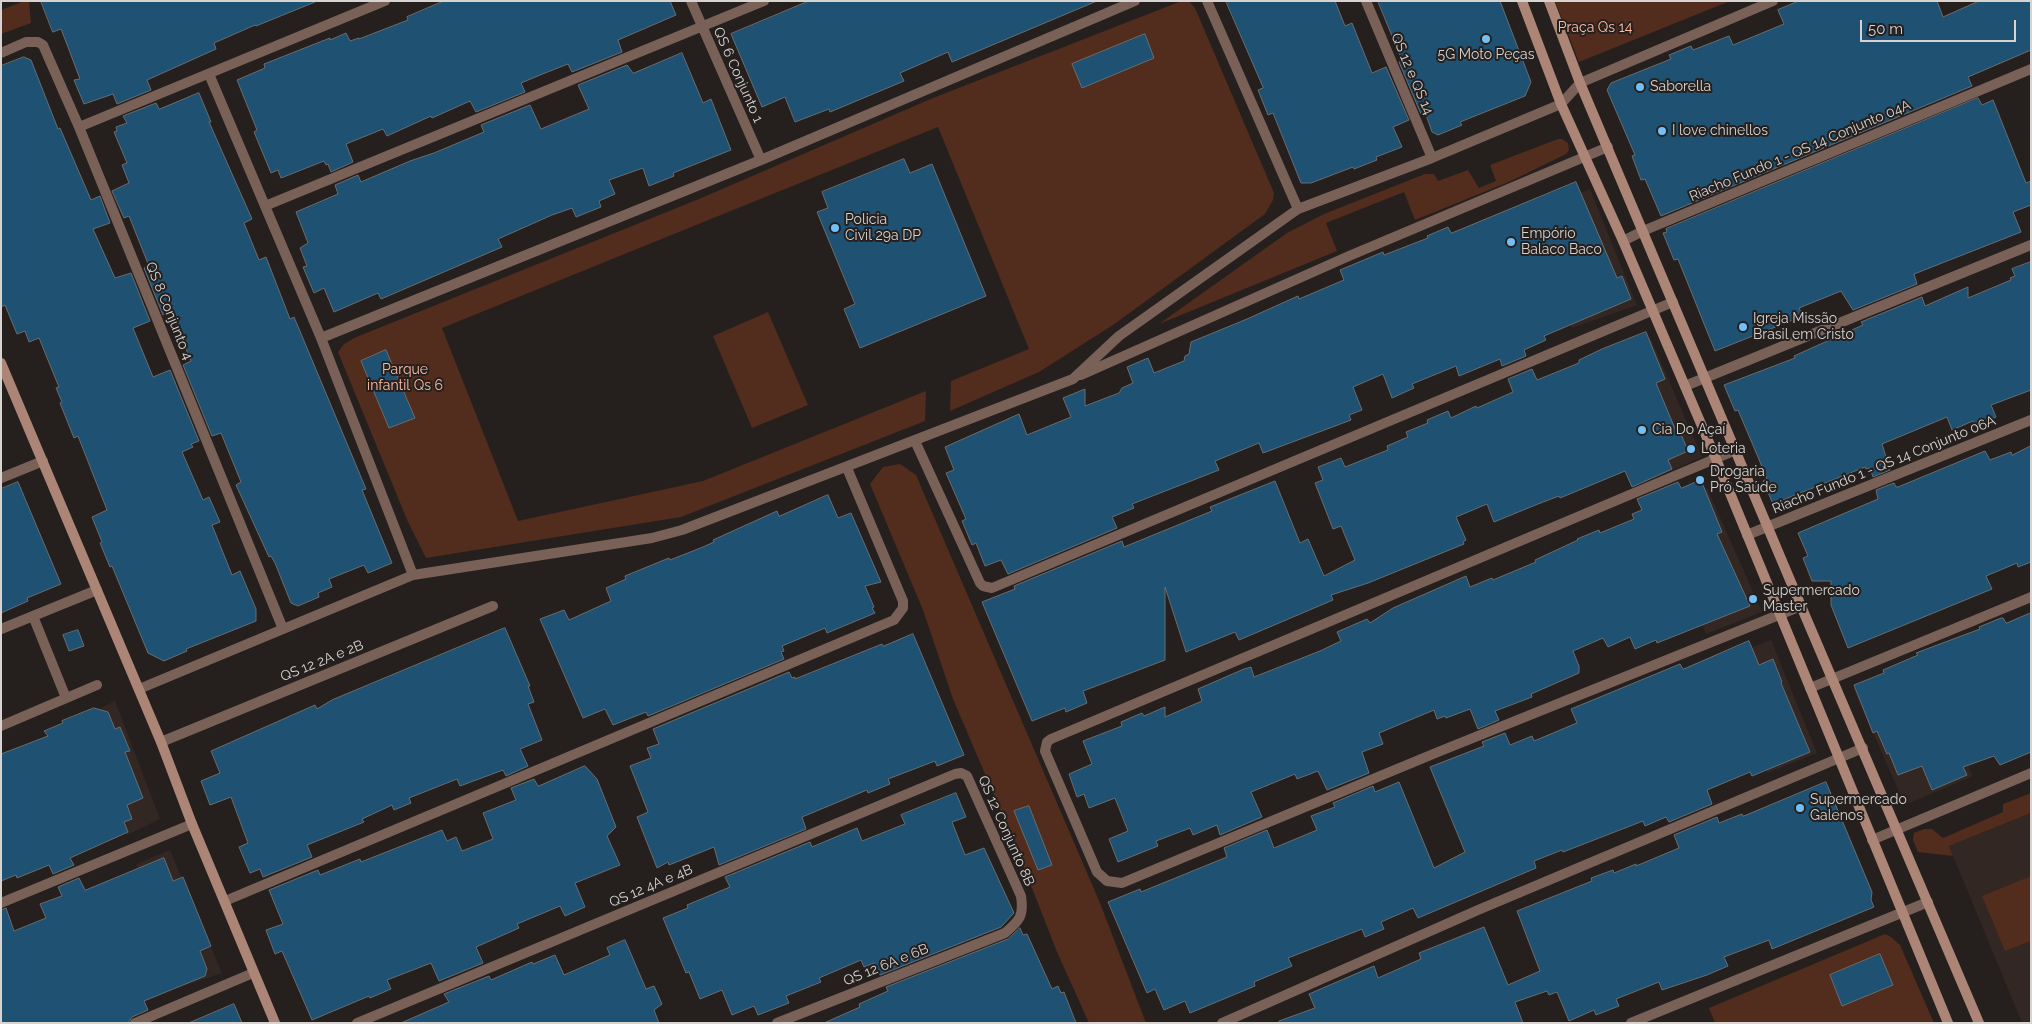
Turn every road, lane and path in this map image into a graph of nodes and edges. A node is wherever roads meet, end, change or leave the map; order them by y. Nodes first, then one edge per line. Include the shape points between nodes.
1 (385, 1) edge
2 (691, 1) edge
3 (764, 1) edge
4 (1135, 1) edge
5 (1207, 1) edge
6 (1366, 1) edge
7 (1522, 1) edge
8 (1549, 1) edge
9 (1773, 1) edge
10 (702, 27) junction
11 (1, 53) edge
12 (2031, 69) edge
13 (209, 74) junction
14 (1580, 83) junction
15 (1561, 104) junction
16 (80, 127) junction
17 (1608, 147) junction
18 (1585, 157) junction
19 (1432, 158) junction
20 (761, 160) junction
21 (265, 206) junction
22 (1298, 209) junction
23 (1643, 231) junction
24 (1623, 241) junction
25 (2031, 245) edge
26 (1673, 302) junction
27 (1654, 311) junction
28 (321, 338) junction
29 (1, 364) edge
30 (1706, 378) junction
31 (1073, 379) junction
32 (1686, 386) junction
33 (2031, 420) edge
34 (914, 441) junction
35 (1736, 450) junction
36 (1716, 459) junction
37 (43, 461) junction
38 (847, 468) junction
39 (1, 478) edge
40 (1768, 526) junction
41 (1747, 535) junction
42 (413, 575) junction
43 (97, 590) junction
44 (2031, 597) edge
45 (493, 606) dead end
46 (1801, 606) junction
47 (1780, 614) junction
48 (33, 616) junction
49 (1, 629) edge
50 (283, 629) junction
51 (1833, 679) junction
52 (97, 685) dead end
53 (1810, 688) junction
54 (139, 689) junction
55 (66, 698) junction
56 (1, 726) edge
57 (161, 742) junction
58 (1863, 748) junction
59 (1838, 758) junction
60 (2031, 773) edge
61 (955, 774) joint
62 (192, 824) junction
63 (1897, 829) junction
64 (1872, 840) junction
65 (225, 901) junction
66 (1928, 902) junction
67 (1, 903) edge
68 (1902, 912) junction
69 (1005, 933) joint
70 (253, 973) junction
71 (135, 1023) edge
72 (274, 1023) edge
73 (358, 1023) edge
74 (777, 1023) edge
75 (1222, 1023) edge
76 (1631, 1023) edge
77 (1948, 1023) edge
78 (1980, 1023) edge

1 - 13 street
2 - 10 street, QS 6 Conjunto 1
3 - 10 street
4 - 20 street
5 - 22 street
6 - 19 street, QS 12 e QS 14
7 - 15 street
8 - 14 street
9 - 14 street
10 - 20 street, QS 6 Conjunto 1
10 - 21 street
11 - 16 street, QS 8 Conjunto 4 via 26,42 43,45
12 - 23 street, Riacho Fundo 1 - QS 14 Conjunto 04A
13 - 16 street
13 - 21 street
14 - 15 street
14 - 17 street
15 - 18 street
15 - 19 street
16 - 50 street, QS 8 Conjunto 4
17 - 18 street
17 - 23 street
18 - 24 street
18 - 31 street via 1349,256
19 - 22 street
20 - 28 street
21 - 28 street
22 - 31 street via 1119,336
23 - 24 street, Riacho Fundo 1 - QS 14 Conjunto 04A
23 - 26 street
24 - 27 street
25 - 30 street
26 - 27 street
26 - 30 street
27 - 32 street
27 - 34 street via 992,588 980,583
28 - 42 street
29 - 37 street
30 - 32 street
30 - 35 street
31 - 34 street
32 - 36 street
33 - 40 street, Riacho Fundo 1 - QS 14 Conjunto 06A
34 - 38 street
35 - 36 street
35 - 40 street
36 - 41 street
36 - 47 street via 1051,739 1045,751 1097,872 1107,881 1122,883
37 - 39 street
37 - 43 street
38 - 42 street via 682,530 652,538
38 - 65 street via 903,601 894,620
40 - 41 street, Riacho Fundo 1 - QS 14 Conjunto 06A
40 - 46 street
41 - 47 street
42 - 50 street
43 - 48 street
43 - 54 street
44 - 51 street
45 - 57 street, QS 12 2A e 2B
46 - 47 street
46 - 51 street
47 - 53 street
48 - 49 street
48 - 55 street
50 - 54 street
51 - 53 street
51 - 58 street
52 - 55 street
53 - 59 street
54 - 57 street
55 - 56 street
57 - 62 street
58 - 59 street
58 - 63 street
59 - 64 street
59 - 75 street via 1478,910
60 - 63 street
61 - 69 street, QS 12 Conjunto 8B via 967,776 1020,896 1023,909 1018,921
61 - 73 street, QS 12 4A e 4B
62 - 65 street
62 - 67 street
63 - 64 street
63 - 66 street
64 - 68 street
65 - 70 street
66 - 68 street
66 - 78 street
68 - 76 street
68 - 77 street
69 - 74 street, QS 12 6A e 6B
70 - 71 street
70 - 72 street

